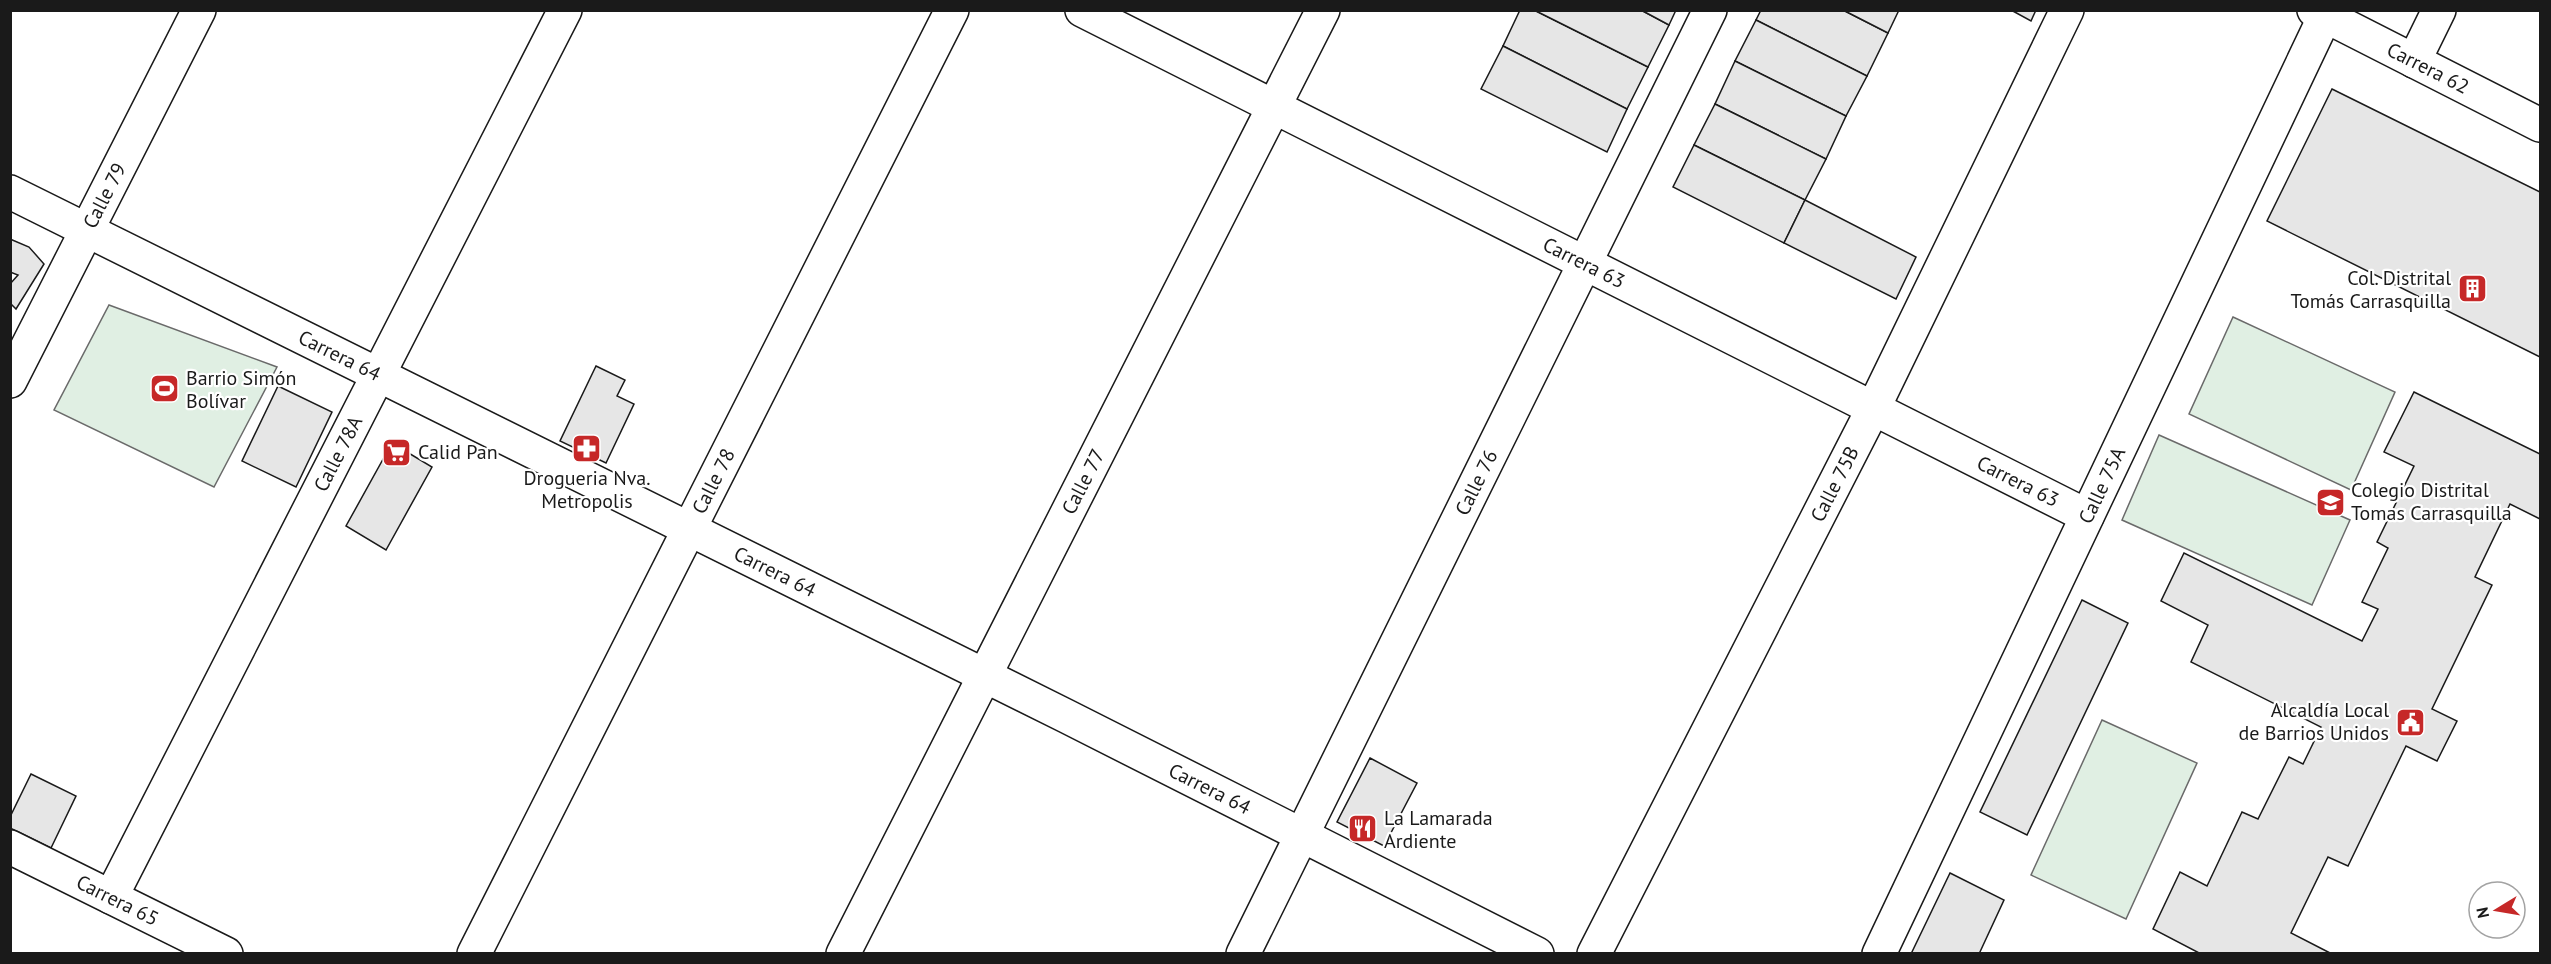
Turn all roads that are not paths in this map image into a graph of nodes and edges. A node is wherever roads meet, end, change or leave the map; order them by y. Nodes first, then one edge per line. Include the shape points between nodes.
1 (199, 10) edge
2 (565, 10) edge
3 (952, 10) edge
4 (1082, 10) edge
5 (1323, 10) edge
6 (1710, 10) edge
7 (2067, 10) edge
8 (2439, 10) edge
9 (2319, 13) edge
10 (2414, 61) junction
11 (1274, 107) junction
12 (2541, 125) edge
13 (10, 192) edge
14 (87, 230) junction
15 (1584, 263) junction
16 (379, 375) junction
17 (10, 381) edge
18 (1873, 408) junction
19 (2087, 516) junction
20 (690, 529) junction
21 (984, 675) junction
22 (1302, 835) junction
23 (10, 847) edge
24 (111, 897) junction
25 (226, 954) edge
26 (474, 954) edge
27 (843, 954) edge
28 (1243, 954) edge
29 (1537, 954) edge
30 (1594, 954) edge
31 (1879, 954) edge

1 - 14 street, Calle 79
2 - 16 street, Calle 78A
3 - 20 street, Calle 78
4 - 11 street, Carrera 63
5 - 11 street, Calle 77
6 - 15 street, Calle 76
7 - 18 street, Calle 75B
8 - 10 street
9 - 10 street, Carrera 62
9 - 19 street, Calle 75A
10 - 12 street, Carrera 62
11 - 15 street, Carrera 63
11 - 21 street, Calle 77
13 - 14 street, Carrera 64
14 - 16 street, Carrera 64
14 - 17 street, Calle 79
15 - 18 street, Carrera 63
15 - 22 street, Calle 76
16 - 20 street, Carrera 64
16 - 24 street, Calle 78A
18 - 19 street, Carrera 63
18 - 30 street, Calle 75B
19 - 31 street, Calle 75A
20 - 21 street, Carrera 64
20 - 26 street, Calle 78
21 - 22 street, Carrera 64
21 - 27 street, Calle 77
22 - 28 street, Calle 76
22 - 29 street, Carrera 64
23 - 24 street, Carrera 65
24 - 25 street, Carrera 65

